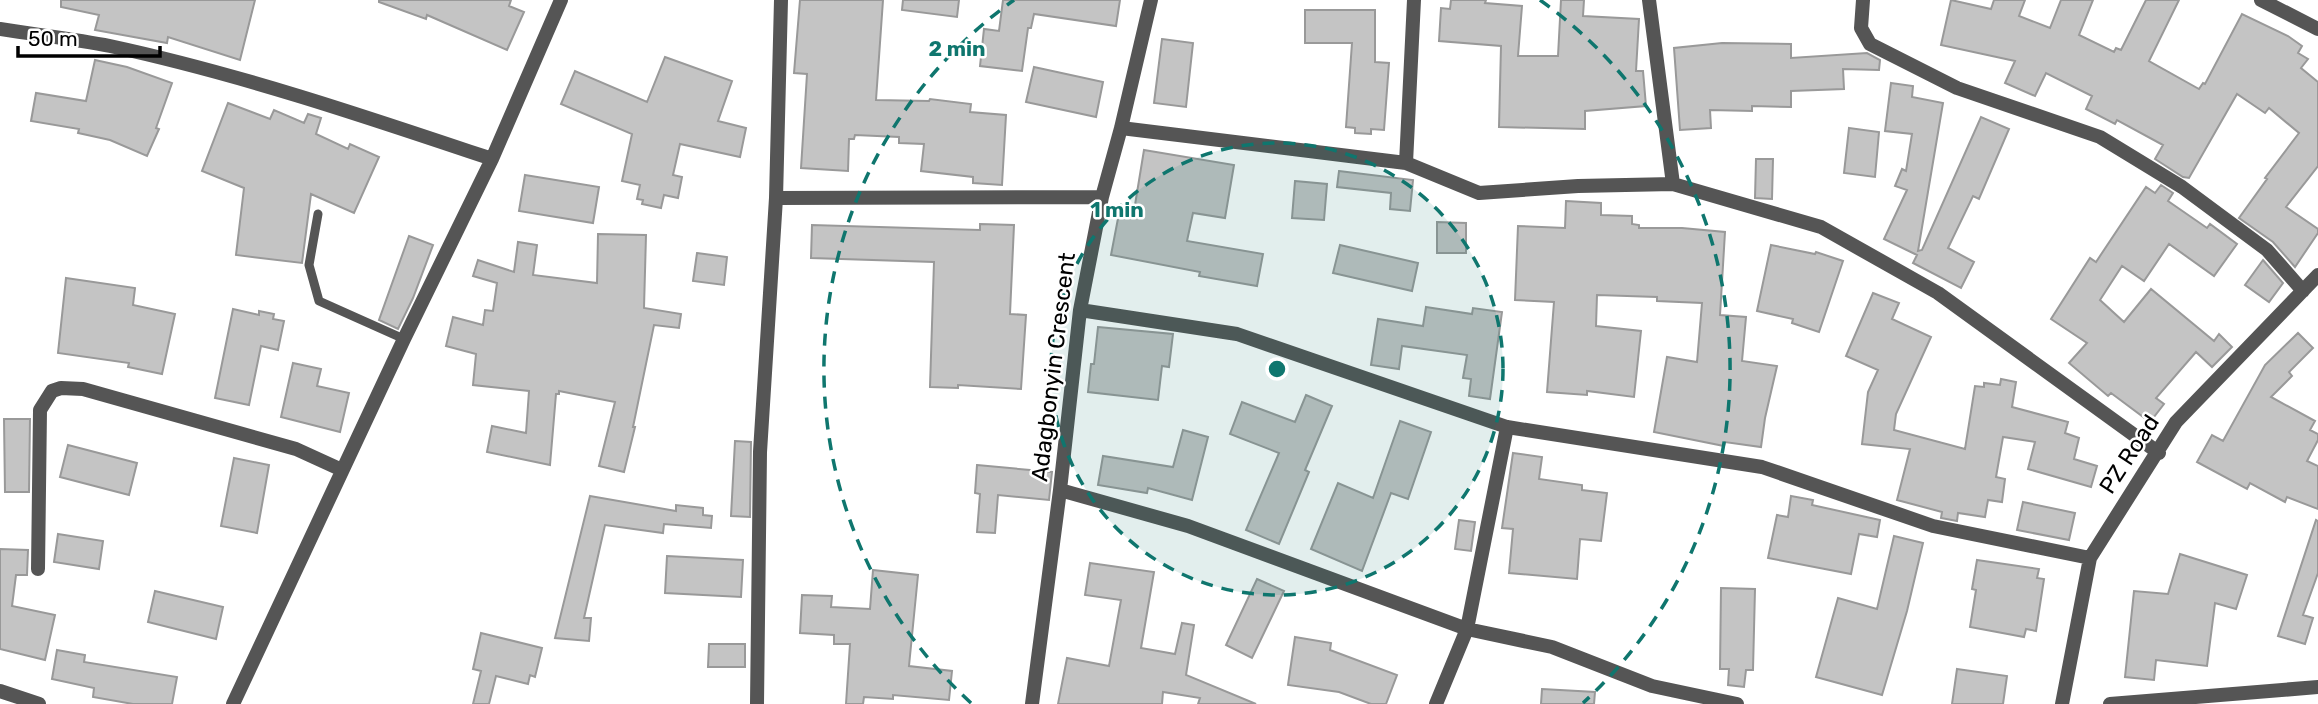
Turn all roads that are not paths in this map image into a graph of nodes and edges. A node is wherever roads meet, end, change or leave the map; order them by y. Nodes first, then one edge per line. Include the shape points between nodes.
1 (561, 0) edge
2 (781, 0) edge
3 (1151, 0) edge
4 (1414, 0) edge
5 (1649, 0) edge
6 (1863, 0) edge
7 (2261, 0) edge
8 (0, 29) edge
9 (2318, 29) edge
10 (1121, 128) junction
11 (492, 159) junction
12 (1406, 163) junction
13 (1673, 184) junction
14 (1102, 197) junction
15 (776, 198) junction
16 (318, 214) dead end
17 (2318, 275) edge
18 (2303, 291) junction
19 (1080, 310) junction
20 (404, 340) junction
21 (1507, 427) junction
22 (2158, 453) junction
23 (342, 470) junction
24 (1060, 491) junction
25 (2090, 558) junction
26 (38, 569) dead end
27 (1467, 629) junction
28 (2316, 684) edge
29 (0, 691) edge
30 (39, 704) edge
31 (233, 704) edge
32 (757, 704) edge
33 (1032, 704) edge
34 (1436, 704) edge
35 (1737, 704) edge
36 (2062, 704) edge
37 (2110, 704) edge

1 - 11 street
2 - 15 street
3 - 10 street, Adagbonyin Crescent
4 - 12 street
5 - 13 street
6 - 18 street via 1861,29 1870,44 1957,88 2100,137 2182,187 2267,250
7 - 9 street
8 - 11 street via 109,46 216,73 344,109
10 - 12 street
10 - 14 street, Adagbonyin Crescent
11 - 20 street
12 - 13 street via 1479,193
13 - 22 street via 1821,227 1938,293
14 - 15 street
14 - 19 street, Adagbonyin Crescent
15 - 32 street via 760,452
16 - 20 lane via 309,265 319,300
17 - 18 street, PZ Road
18 - 22 street, PZ Road via 2176,422
19 - 21 street via 1237,334
19 - 24 street, Adagbonyin Crescent
20 - 23 street
21 - 25 street via 1762,467 1933,526
21 - 27 street
22 - 25 street, PZ Road
23 - 26 street via 296,449 83,389 52,391 40,410
23 - 31 street
24 - 27 street via 1188,526
24 - 33 street, Adagbonyin Crescent
25 - 36 street, PZ Road
27 - 34 street
27 - 35 street via 1552,647 1652,686
28 - 37 street
29 - 30 street

